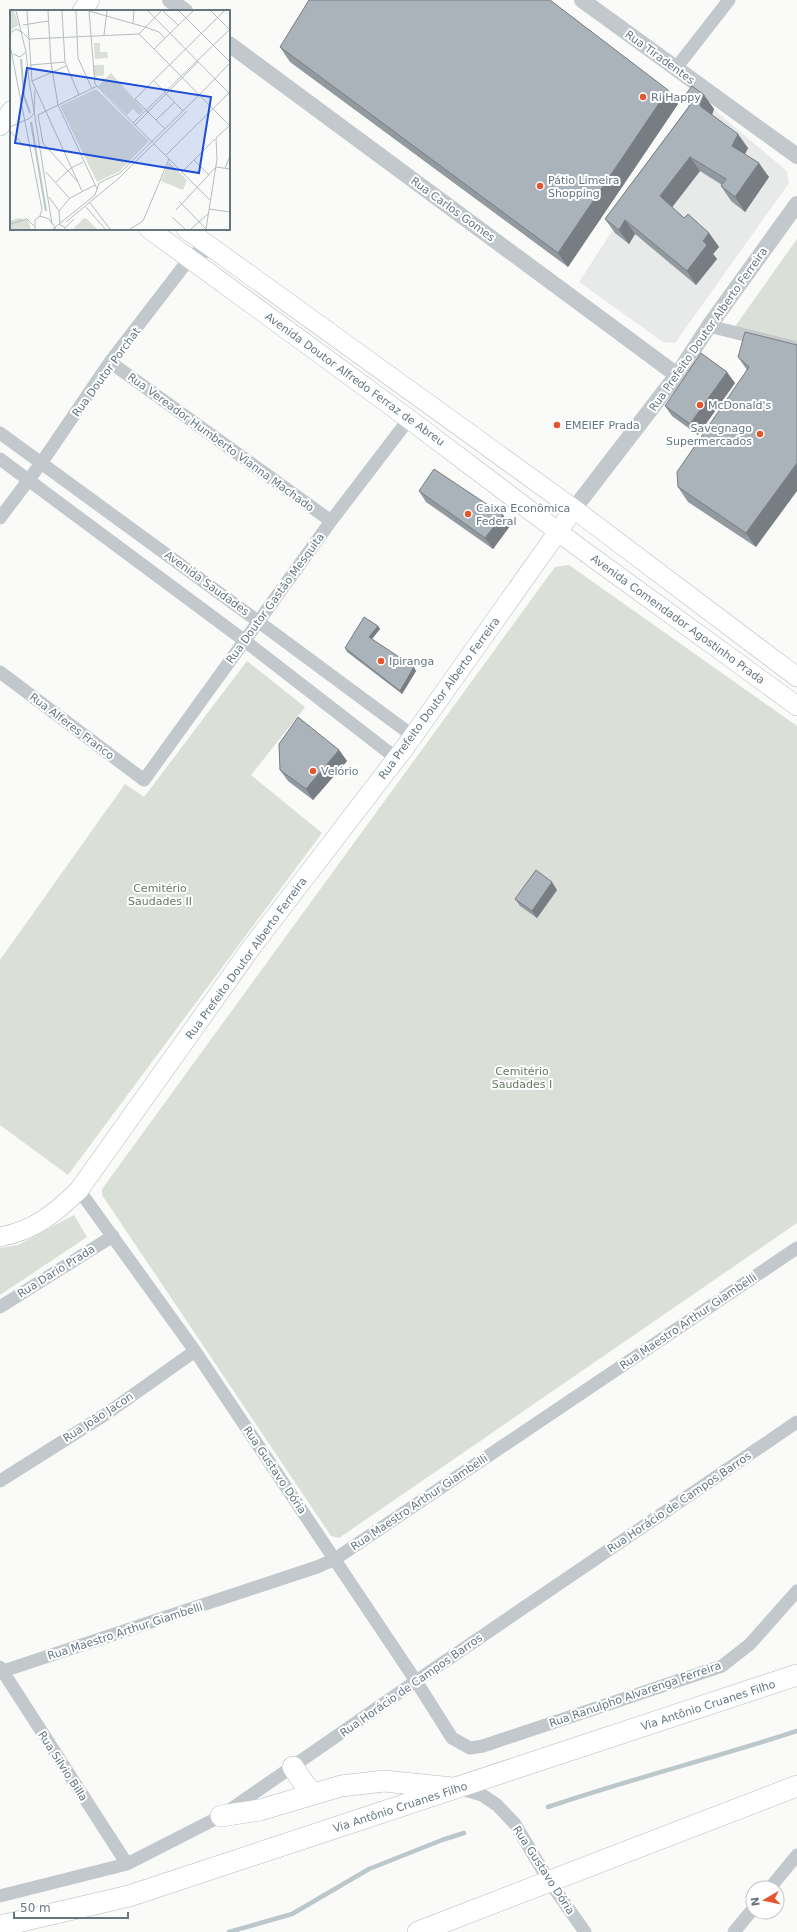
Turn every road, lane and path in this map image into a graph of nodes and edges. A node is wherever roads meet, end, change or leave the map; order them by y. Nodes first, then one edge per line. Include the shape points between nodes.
1 (90, 0) edge
2 (170, 0) edge
3 (582, 0) edge
4 (729, 0) edge
5 (83, 10) edge
6 (184, 10) edge
7 (230, 45) edge
8 (676, 68) junction
9 (797, 156) edge
10 (797, 204) edge
11 (150, 230) edge
12 (187, 230) edge
13 (225, 256) junction
14 (190, 258) junction
15 (710, 326) junction
16 (797, 348) edge
17 (110, 362) junction
18 (677, 375) junction
19 (409, 419) junction
20 (0, 432) edge
21 (0, 459) edge
22 (42, 462) junction
23 (29, 480) junction
24 (574, 509) junction
25 (0, 518) edge
26 (331, 521) junction
27 (559, 532) junction
28 (259, 622) junction
29 (245, 641) junction
30 (0, 672) edge
31 (797, 677) edge
32 (797, 706) edge
33 (413, 736) junction
34 (396, 758) junction
35 (144, 780) joint
36 (79, 1190) junction
37 (113, 1236) junction
38 (0, 1238) edge
39 (797, 1248) edge
40 (0, 1307) edge
41 (195, 1351) junction
42 (797, 1422) edge
43 (0, 1481) edge
44 (335, 1559) junction
45 (797, 1591) edge
46 (1, 1670) edge
47 (797, 1675) edge
48 (416, 1681) junction
49 (470, 1748) joint
50 (292, 1767) junction
51 (797, 1786) edge
52 (458, 1788) junction
53 (314, 1794) junction
54 (222, 1816) junction
55 (797, 1855) edge
56 (127, 1864) junction
57 (777, 1880) edge
58 (549, 1881) junction
59 (0, 1896) edge
60 (745, 1919) edge
61 (0, 1926) edge
62 (418, 1932) edge
63 (585, 1932) edge
64 (734, 1932) edge

1 - 5 main road
2 - 6 street
3 - 8 street, Rua Tiradentes
4 - 8 street
7 - 18 street, Rua Carlos Gomes
8 - 9 street, Rua Tiradentes
10 - 15 street, Rua Prefeito Doutor Alberto Ferreira
11 - 14 main road, Avenida Doutor Alfredo Ferraz de Abreu
12 - 13 main road, Avenida Doutor Alfredo Ferraz de Abreu
13 - 14 street, Rua Doutor Porchat via 205,250 196,252
13 - 24 main road, Avenida Doutor Alfredo Ferraz de Abreu
14 - 17 street, Rua Doutor Porchat
14 - 19 main road, Avenida Doutor Alfredo Ferraz de Abreu
15 - 16 street
15 - 18 street, Rua Prefeito Doutor Alberto Ferreira
17 - 22 street, Rua Doutor Porchat
17 - 26 street, Rua Vereador Humberto Vianna Machado
18 - 24 street, Rua Prefeito Doutor Alberto Ferreira
19 - 26 street, Rua Doutor Gastão Mesquita
19 - 27 main road, Avenida Doutor Alfredo Ferraz de Abreu
20 - 22 street, Avenida Saudades
21 - 23 street
22 - 23 street, Rua Doutor Porchat
22 - 28 street, Avenida Saudades
23 - 25 street, Rua Doutor Porchat
23 - 29 street
24 - 27 main road, Rua Prefeito Doutor Alberto Ferreira
24 - 31 main road
26 - 28 street, Rua Doutor Gastão Mesquita
27 - 32 main road, Avenida Comendador Agostinho Prada
27 - 33 main road, Rua Prefeito Doutor Alberto Ferreira
28 - 29 street, Rua Doutor Gastão Mesquita
28 - 33 street, Avenida Saudades
29 - 34 street
29 - 35 street, Rua Doutor Gastão Mesquita
30 - 35 street, Rua Alferes Franco
33 - 34 main road, Rua Prefeito Doutor Alberto Ferreira
34 - 36 main road, Rua Prefeito Doutor Alberto Ferreira via 251,948
36 - 37 street, Rua Gustavo Dória
36 - 38 main road, Rua Prefeito Doutor Alberto Ferreira via 54,1214 28,1229
37 - 40 street, Rua Dario Prada
37 - 41 street, Rua Gustavo Dória
39 - 44 street, Rua Maestro Arthur Giambelli
41 - 43 street, Rua João Jacon via 106,1414
41 - 44 street, Rua Gustavo Dória
42 - 48 street, Rua Horácio de Campos Barros
44 - 46 street, Rua Maestro Arthur Giambelli
44 - 48 street, Rua Gustavo Dória
45 - 49 street, Rua Ranulpho Alvarenga Ferreira via 750,1644 722,1666 483,1746
46 - 56 street, Rua Silvio Billa
47 - 52 main road, Via Antônio Cruanes Filho
48 - 49 street, Rua Gustavo Dória via 452,1738
48 - 50 street, Rua Horácio de Campos Barros
50 - 53 main road
50 - 54 street, Rua Horácio de Campos Barros
51 - 58 main road
52 - 53 main road via 384,1780 341,1786
52 - 58 street, Rua Gustavo Dória via 482,1794 497,1805 514,1824
52 - 61 main road, Via Antônio Cruanes Filho via 129,1896
53 - 54 main road via 260,1810
54 - 56 street, Rua Horácio de Campos Barros
55 - 57 street
56 - 59 street, Rua Horácio de Campos Barros
58 - 62 main road
58 - 63 street, Rua Gustavo Dória
60 - 64 street

